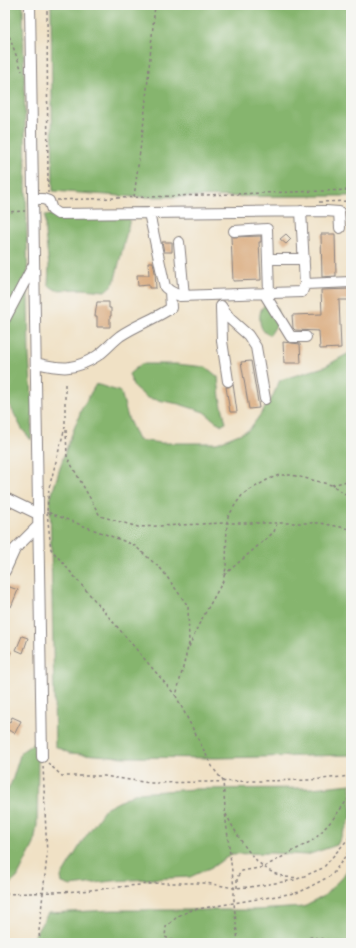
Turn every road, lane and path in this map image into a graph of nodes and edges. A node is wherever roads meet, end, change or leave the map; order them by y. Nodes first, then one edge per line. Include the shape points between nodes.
1 (30, 5) edge
2 (47, 5) edge
3 (155, 5) edge
4 (5, 26) edge
5 (25, 76) dead end
6 (351, 190) edge
7 (134, 197) junction
8 (33, 199) junction
9 (48, 201) junction
10 (33, 211) junction
11 (302, 211) junction
12 (5, 212) edge
13 (149, 213) junction
14 (340, 228) dead end
15 (234, 231) dead end
16 (179, 242) dead end
17 (268, 259) junction
18 (304, 259) junction
19 (34, 263) junction
20 (351, 282) edge
21 (305, 284) junction
22 (170, 291) junction
23 (266, 293) junction
24 (220, 295) junction
25 (184, 296) junction
26 (221, 306) junction
27 (5, 319) edge
28 (306, 337) dead end
29 (36, 363) junction
30 (228, 381) dead end
31 (65, 384) dead end
32 (265, 399) dead end
33 (65, 427) junction
34 (351, 480) edge
35 (332, 485) junction
36 (5, 498) edge
37 (351, 498) edge
38 (43, 513) junction
39 (227, 523) junction
40 (277, 523) junction
41 (38, 526) junction
42 (351, 529) edge
43 (5, 571) edge
44 (224, 575) junction
45 (187, 652) junction
46 (176, 696) junction
47 (42, 757) junction
48 (351, 776) edge
49 (223, 781) junction
50 (351, 795) edge
51 (225, 812) junction
52 (351, 833) edge
53 (351, 848) edge
54 (264, 867) junction
55 (300, 878) junction
56 (234, 888) junction
57 (237, 888) junction
58 (43, 893) junction
59 (5, 894) edge
60 (234, 903) junction
61 (40, 943) edge
62 (179, 943) edge
63 (238, 943) edge
64 (292, 943) edge
65 (348, 943) edge

1 - 8 street
2 - 9 path
3 - 7 path
4 - 5 path
6 - 7 path
7 - 9 path
8 - 9 street
8 - 10 street
9 - 13 street via 52,210 58,214
10 - 12 path
10 - 19 street
11 - 13 street
11 - 14 street via 339,212
11 - 18 street
13 - 22 street via 166,287
15 - 17 street via 267,229
16 - 25 street
17 - 18 street
17 - 23 street
18 - 21 street
19 - 27 street
19 - 29 street
20 - 21 street
21 - 23 street via 302,292
22 - 25 street
22 - 29 street via 171,308 120,336 97,356 73,368 55,368
23 - 24 street
23 - 28 street via 291,337
24 - 25 street
24 - 26 street
26 - 30 street via 222,341
26 - 32 street via 256,347
29 - 38 street
31 - 33 path
33 - 38 path
33 - 39 path via 66,456 100,516 138,527
34 - 35 path
35 - 37 path
35 - 39 path via 292,475 279,475 243,494
36 - 38 street
38 - 41 street
38 - 45 path via 134,545 162,570 188,606
38 - 46 path via 51,549
39 - 40 path
39 - 44 path
40 - 42 path via 320,523
40 - 44 path via 274,532
41 - 43 street via 15,549
41 - 47 street
44 - 45 path
45 - 46 path
46 - 49 path via 213,768
47 - 49 path via 62,776 104,776 150,783
47 - 58 path via 47,856
48 - 49 path via 311,780
49 - 51 path
50 - 54 path via 315,839
51 - 54 path via 245,846
51 - 56 path
52 - 55 path via 323,868
53 - 60 path via 332,874 300,892
54 - 55 path via 282,876
54 - 57 path via 242,871 237,877
55 - 57 path
56 - 57 path
56 - 58 path via 206,883 158,883
56 - 60 path
58 - 59 path
58 - 61 path via 38,931
60 - 62 path via 192,910 178,916 166,927 165,937
60 - 63 path
64 - 65 path via 312,937

